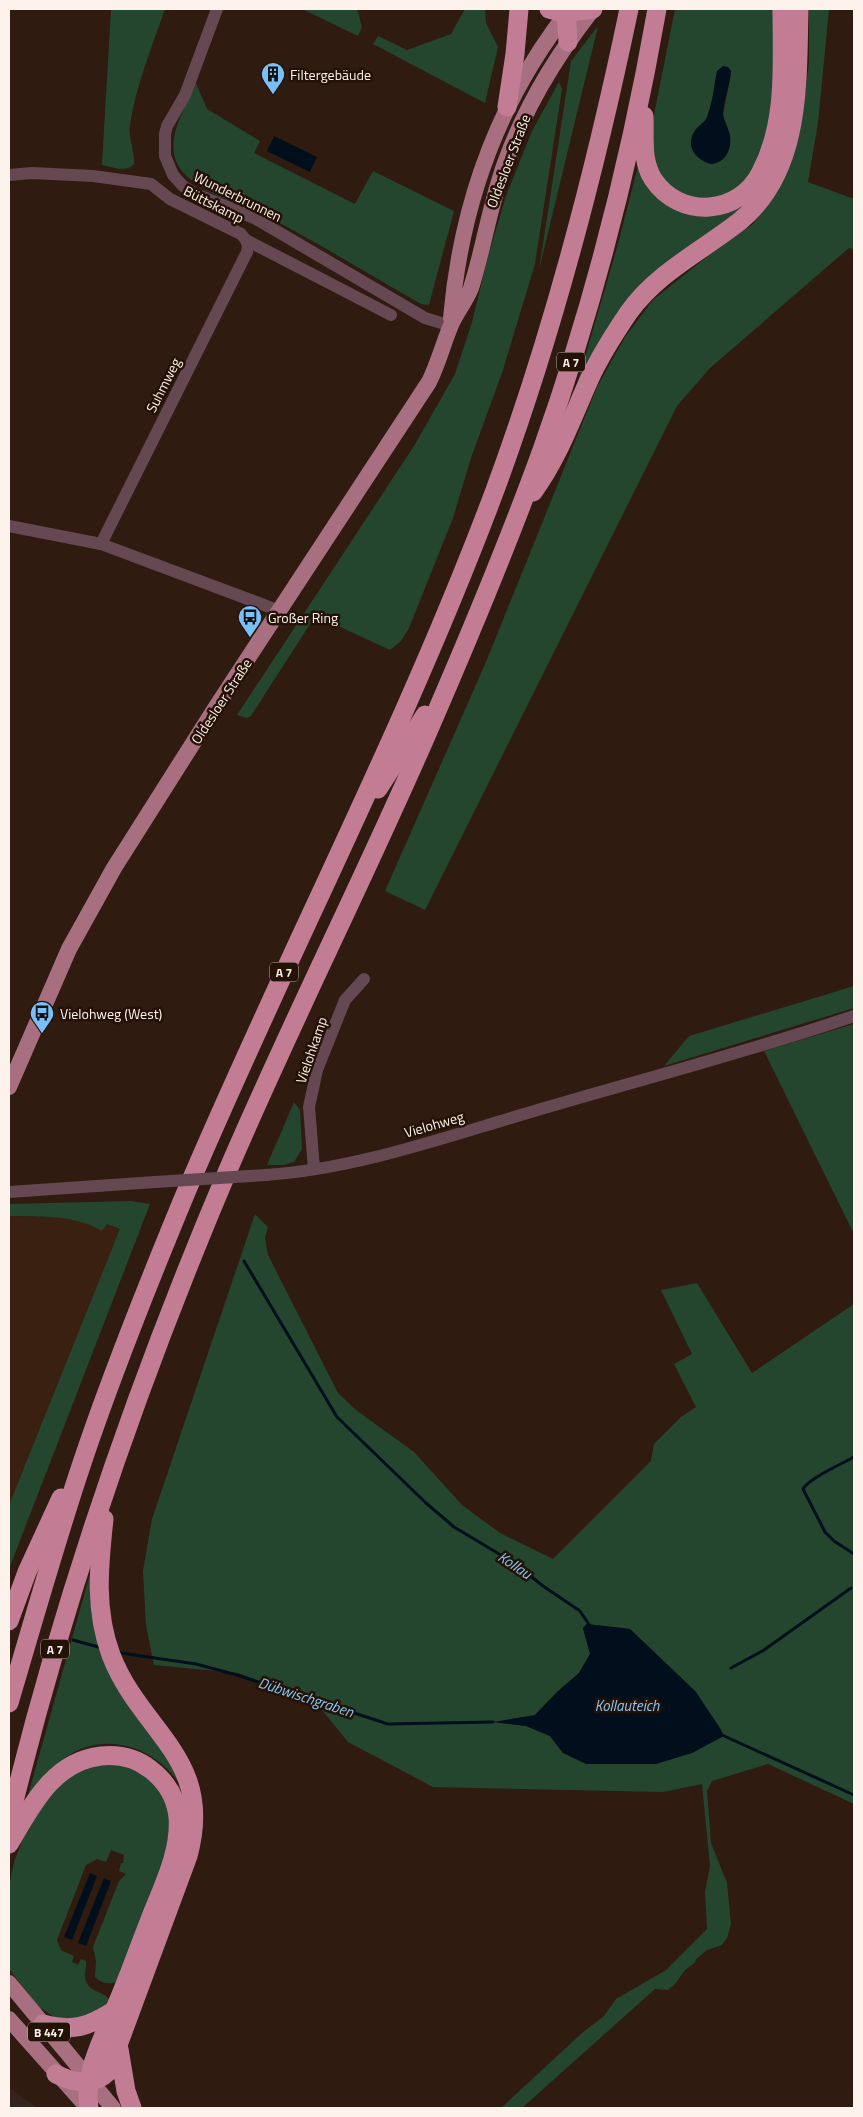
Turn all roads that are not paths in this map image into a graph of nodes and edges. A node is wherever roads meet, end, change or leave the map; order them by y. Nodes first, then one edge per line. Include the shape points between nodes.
1 (216, 9) edge
2 (519, 9) edge
3 (593, 9) edge
4 (629, 9) edge
5 (657, 9) edge
6 (782, 9) edge
7 (799, 9) edge
8 (563, 10) edge
9 (568, 42) junction
10 (643, 87) junction
11 (507, 106) junction
12 (9, 175) edge
13 (246, 240) junction
14 (391, 315) dead end
15 (450, 326) junction
16 (519, 511) junction
17 (9, 526) edge
18 (101, 544) junction
19 (280, 611) junction
20 (429, 652) junction
21 (457, 663) junction
22 (400, 754) junction
23 (342, 847) junction
24 (372, 857) junction
25 (364, 979) dead end
26 (854, 1016) edge
27 (9, 1087) edge
28 (314, 1170) junction
29 (9, 1192) edge
30 (84, 1458) junction
31 (108, 1479) junction
32 (9, 1621) edge
33 (9, 1703) edge
34 (9, 1822) edge
35 (9, 1844) edge
36 (9, 1983) edge
37 (115, 2010) junction
38 (9, 2019) edge
39 (43, 2024) junction
40 (119, 2043) junction
41 (56, 2074) junction
42 (89, 2081) junction
43 (89, 2108) edge
44 (113, 2108) edge
45 (132, 2108) edge

1 - 15 street, Wunderbrunnen via 185,95 165,134 165,156 174,175 194,193 256,219 425,318
2 - 11 highway
3 - 8 highway
3 - 9 main road, Oldesloer Straße
4 - 20 highway, A 7 via 602,137 561,292 494,491
5 - 10 highway, A 7
6 - 10 highway via 782,84 776,131 761,174 735,201 714,208 696,208 670,197 652,178 645,157
7 - 16 highway via 796,105 785,152 770,186 740,221 669,272 633,306 603,353 548,471
8 - 9 highway
8 - 11 main road, Oldesloer Straße
9 - 15 main road, Oldesloer Straße via 520,125 490,209 470,290
10 - 16 highway, A 7 via 615,210 591,296
11 - 15 main road, Oldesloer Straße via 482,165 468,210
12 - 13 street, Büttskamp via 93,176 151,184 170,199 241,234
13 - 14 street, Büttskamp
13 - 18 street, Suhmweg via 247,252
15 - 19 main road, Oldesloer Straße via 429,382
16 - 21 highway, A 7
17 - 18 street
18 - 19 street
19 - 27 main road, Oldesloer Straße via 86,915
20 - 22 highway, A 7
20 - 23 highway, A 7
21 - 22 highway, A 7
21 - 24 highway, A 7
22 - 23 highway, A 7
22 - 24 highway, A 7
23 - 30 highway, A 7 via 185,1195
24 - 31 highway, A 7 via 230,1166 180,1287
25 - 28 street, Vielohkamp via 345,1000 317,1070 309,1107
26 - 28 street, Vielohweg via 674,1072 375,1156
28 - 29 street, Vielohweg, bridge
30 - 32 highway via 59,1501
30 - 33 highway, A 7
31 - 34 highway, A 7 via 58,1639
31 - 40 highway via 98,1579 104,1634 124,1681 180,1760 189,1782 194,1813 188,1856
35 - 37 highway via 48,1785 78,1761 104,1756 129,1758 144,1765 165,1783 176,1809 176,1846
36 - 39 main road, B 447
37 - 39 highway via 84,2026 70,2029
37 - 42 highway via 94,2058
38 - 41 main road, B 447
39 - 42 main road, B 447
40 - 42 highway via 108,2072
40 - 45 highway via 122,2072
41 - 42 highway via 69,2080
41 - 43 main road, B 447
42 - 43 highway
42 - 44 main road, B 447

